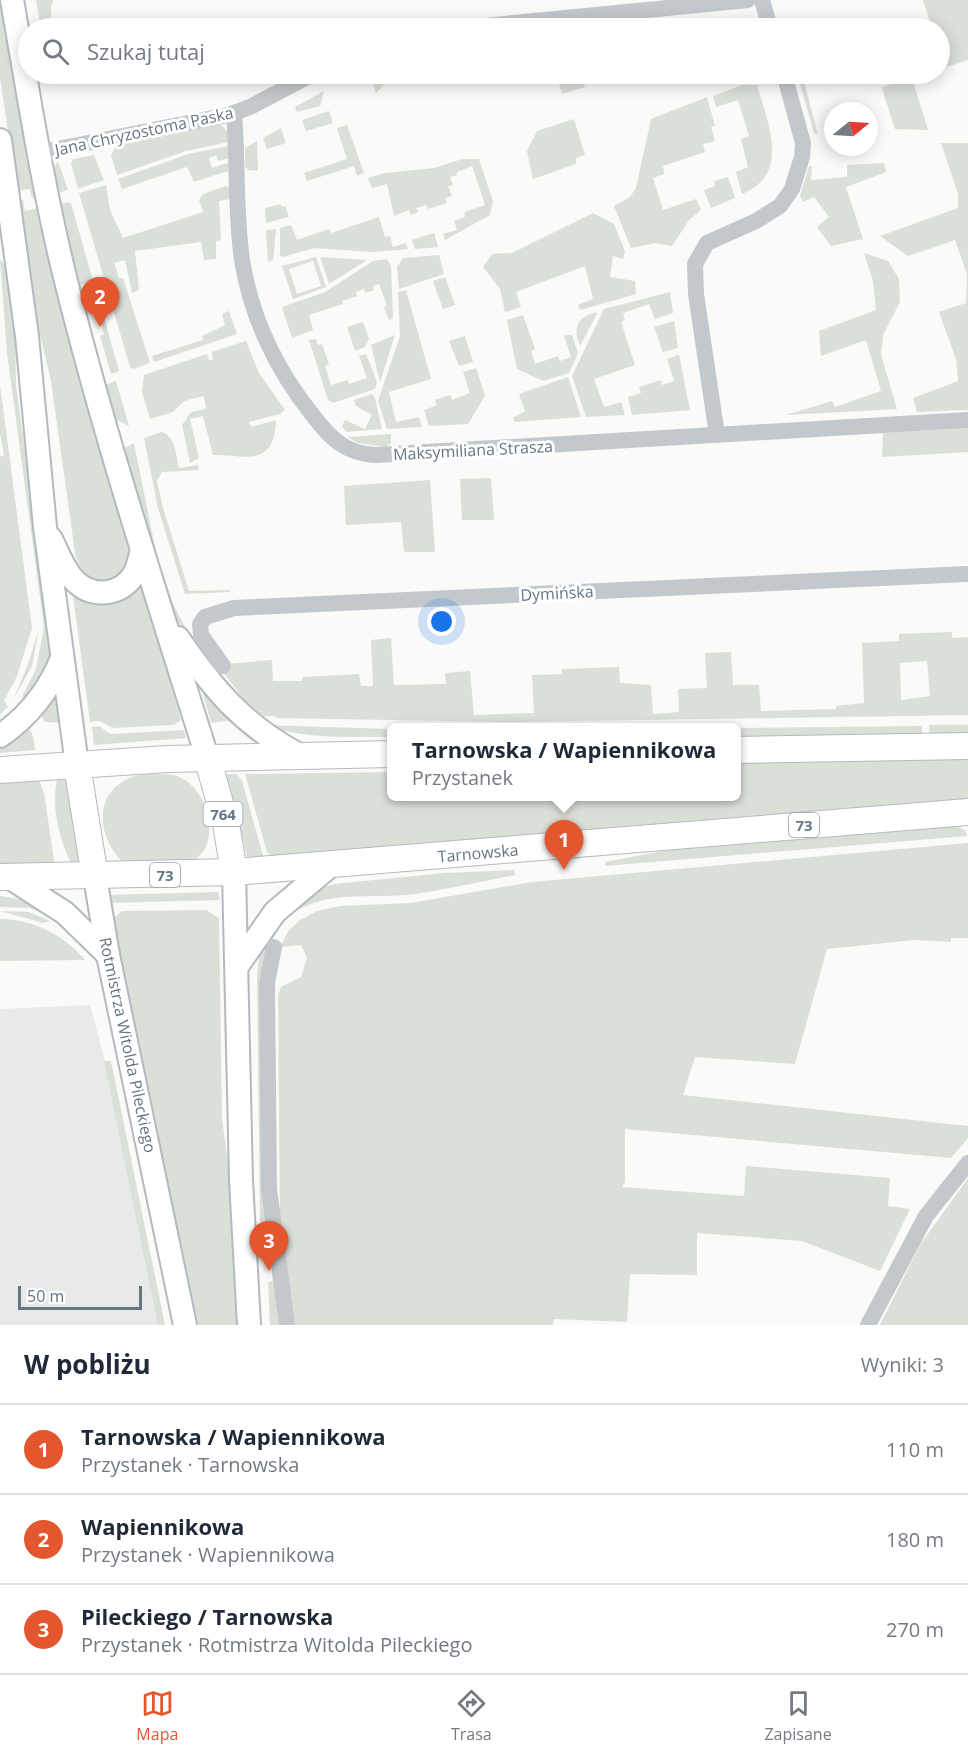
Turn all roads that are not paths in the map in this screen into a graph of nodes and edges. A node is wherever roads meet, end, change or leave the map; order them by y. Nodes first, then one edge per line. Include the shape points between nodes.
1 (12, 0) edge
2 (748, 0) edge
3 (762, 0) edge
4 (565, 18) edge
5 (767, 18) edge
6 (18, 35) edge
7 (26, 84) edge
8 (293, 84) edge
9 (787, 84) edge
10 (234, 113) junction
11 (0, 140) edge
12 (38, 153) junction
13 (7, 241) edge
14 (968, 420) edge
15 (717, 435) junction
16 (45, 527) junction
17 (142, 549) junction
18 (968, 574) edge
19 (162, 610) junction
20 (62, 658) junction
21 (223, 666) dead end
22 (0, 736) edge
23 (968, 746) edge
24 (741, 750) edge
25 (387, 754) edge
26 (301, 756) junction
27 (207, 757) junction
28 (77, 765) junction
29 (0, 770) edge
30 (968, 812) edge
31 (331, 865) junction
32 (234, 872) junction
33 (5, 877) edge
34 (95, 877) junction
35 (108, 955) junction
36 (288, 962) dead end
37 (238, 965) junction
38 (968, 1163) edge
39 (185, 1325) edge
40 (249, 1325) edge
41 (287, 1325) edge
42 (868, 1325) edge

1 - 6 main road
2 - 4 street
3 - 5 street
7 - 12 main road
8 - 10 street, Jana Chryzostoma Paska
9 - 15 street via 803,143 792,189 780,206 707,243 695,264
10 - 12 street, Jana Chryzostoma Paska
10 - 15 street, Maksymiliana Strasza via 242,256 250,292 275,363 327,433 344,447 376,455
11 - 13 main road
12 - 17 main road via 64,275
13 - 16 main road via 27,336
14 - 15 street, Maksymiliana Strasza
16 - 17 main road via 74,580 96,593 116,591 126,584 134,574
16 - 20 main road
17 - 19 main road
18 - 21 street, Dymińska via 234,608 205,616 200,624 201,635
19 - 26 main road via 182,645 224,700 254,727
19 - 27 main road
20 - 22 main road via 49,687 30,711
20 - 28 main road
23 - 24 main road
25 - 26 main road
26 - 27 main road
27 - 28 main road
27 - 32 main road, 764 via 226,824
28 - 29 main road
28 - 34 main road, Rotmistrza Witolda Pileckiego
30 - 31 main road, Tarnowska / 73
31 - 32 main road, Tarnowska / 73
31 - 37 main road via 288,899
32 - 34 main road, Tarnowska / 73
32 - 37 main road, 764
33 - 34 main road, 73
33 - 35 main road via 65,913
34 - 35 main road, Rotmistrza Witolda Pileckiego
35 - 39 main road, Rotmistrza Witolda Pileckiego
36 - 41 street via 272,956 267,982 270,1203
37 - 40 main road, 764 via 241,1180
38 - 42 street via 926,1216

